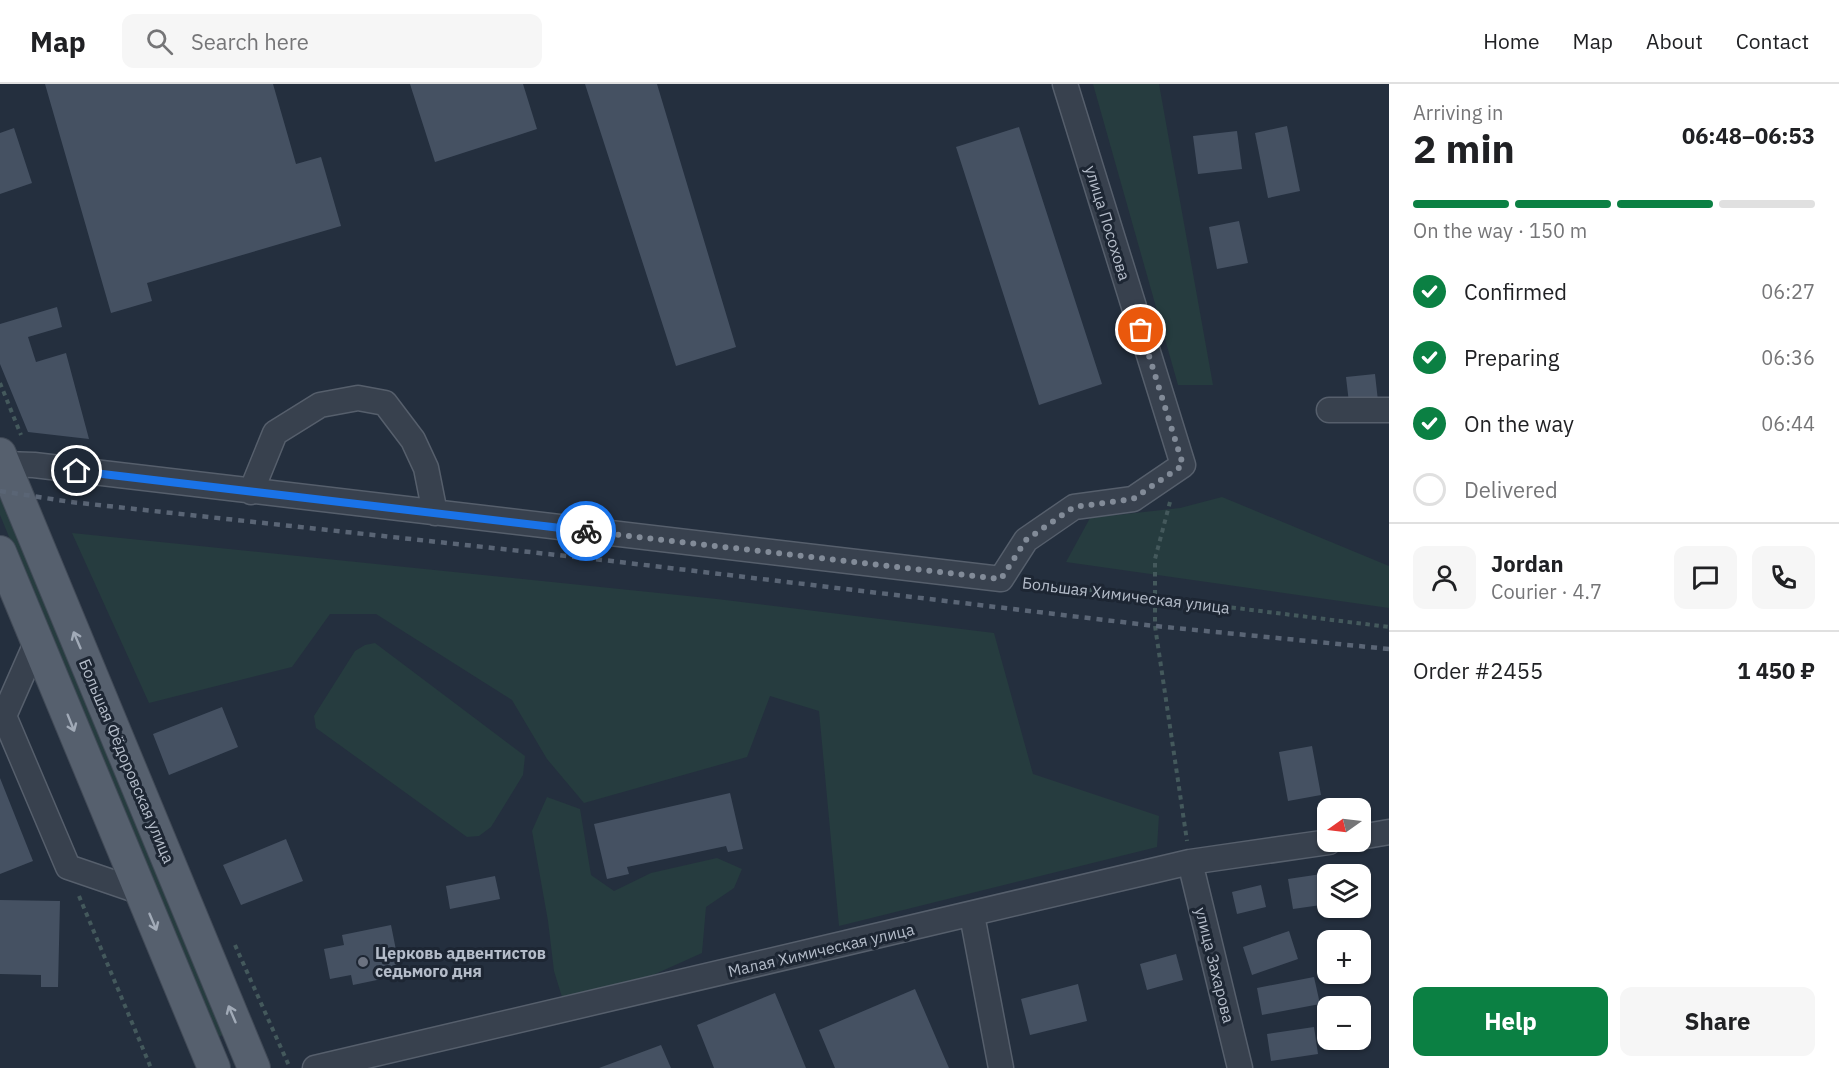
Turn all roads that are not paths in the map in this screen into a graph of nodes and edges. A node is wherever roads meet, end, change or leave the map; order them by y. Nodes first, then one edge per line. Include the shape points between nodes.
1 (1065, 84) edge
2 (1329, 410) dead end
3 (1389, 410) edge
4 (8, 451) edge
5 (251, 492) junction
6 (435, 513) junction
7 (0, 552) edge
8 (1001, 579) joint
9 (37, 640) junction
10 (1389, 832) edge
11 (1371, 835) edge
12 (1317, 844) edge
13 (1190, 862) junction
14 (141, 892) junction
15 (972, 915) junction
16 (214, 1068) edge
17 (255, 1068) edge
18 (315, 1068) edge
19 (1001, 1068) edge
20 (1240, 1068) edge

1 - 8 street, улица Посохова via 1183,465 1133,499 1074,507 1026,540
2 - 3 street
4 - 5 street, Большая Химическая улица via 34,465
17 -> 4 main road, Большая Фёдоровская улица
5 - 6 street, Большая Химическая улица
5 - 6 street via 275,433 320,405 358,398 385,403 413,440 426,468
6 - 8 street, Большая Химическая улица
7 - 9 main road
9 -> 14 main road
9 - 14 street via 4,716 68,867
10 - 11 street
12 - 13 street, Малая Химическая улица
13 - 15 street, Малая Химическая улица
13 - 20 street, улица Захарова
14 -> 16 main road
15 - 18 street, Малая Химическая улица
15 - 19 street

